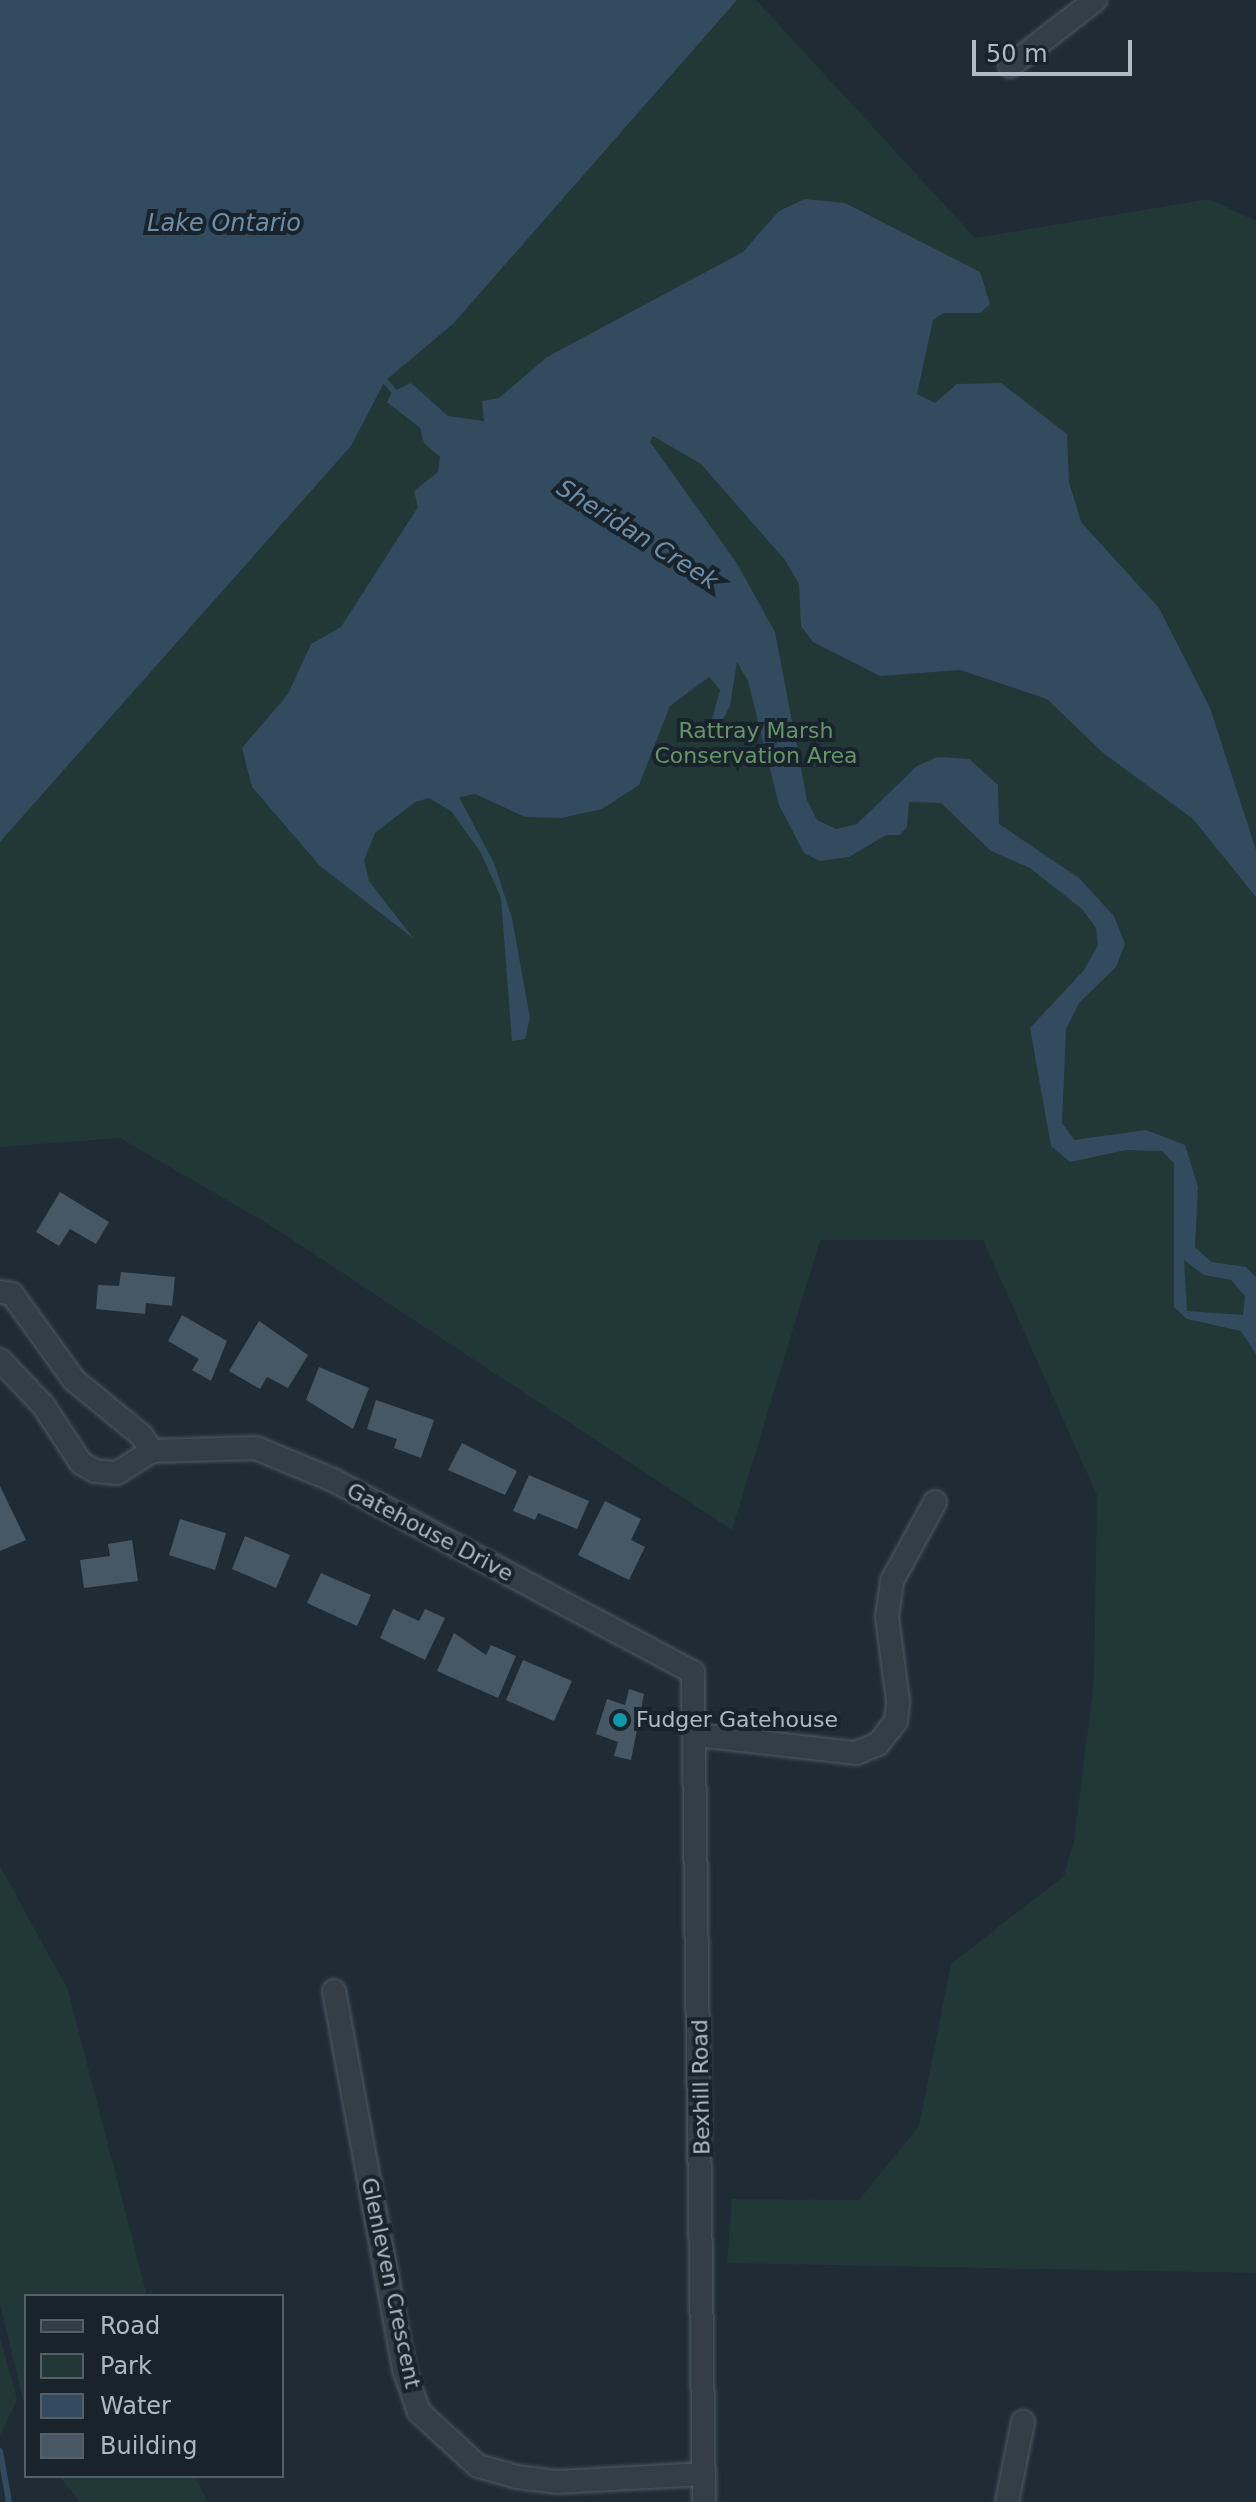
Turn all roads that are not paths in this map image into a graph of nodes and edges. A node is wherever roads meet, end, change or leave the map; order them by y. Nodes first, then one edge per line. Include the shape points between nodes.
1 (1095, 0) edge
2 (1010, 66) dead end
3 (0, 1292) edge
4 (0, 1360) edge
5 (152, 1451) junction
6 (935, 1502) dead end
7 (693, 1672) joint
8 (697, 1735) junction
9 (334, 1991) dead end
10 (1023, 2422) dead end
11 (704, 2474) junction
12 (704, 2502) edge
13 (1007, 2502) edge

1 - 2 street
3 - 5 street via 12,1294 74,1380 141,1435
4 - 5 street via 43,1405 81,1463 117,1473
5 - 7 street, Gatehouse Drive via 256,1448 292,1462
6 - 8 street via 892,1581 887,1617 898,1701 896,1721 878,1744 856,1753
7 - 8 street, Bexhill Road
8 - 11 street, Bexhill Road
9 - 11 street, Glenleven Crescent via 404,2369 419,2412 478,2466 517,2477 557,2482
10 - 13 street
11 - 12 street, Bexhill Road

